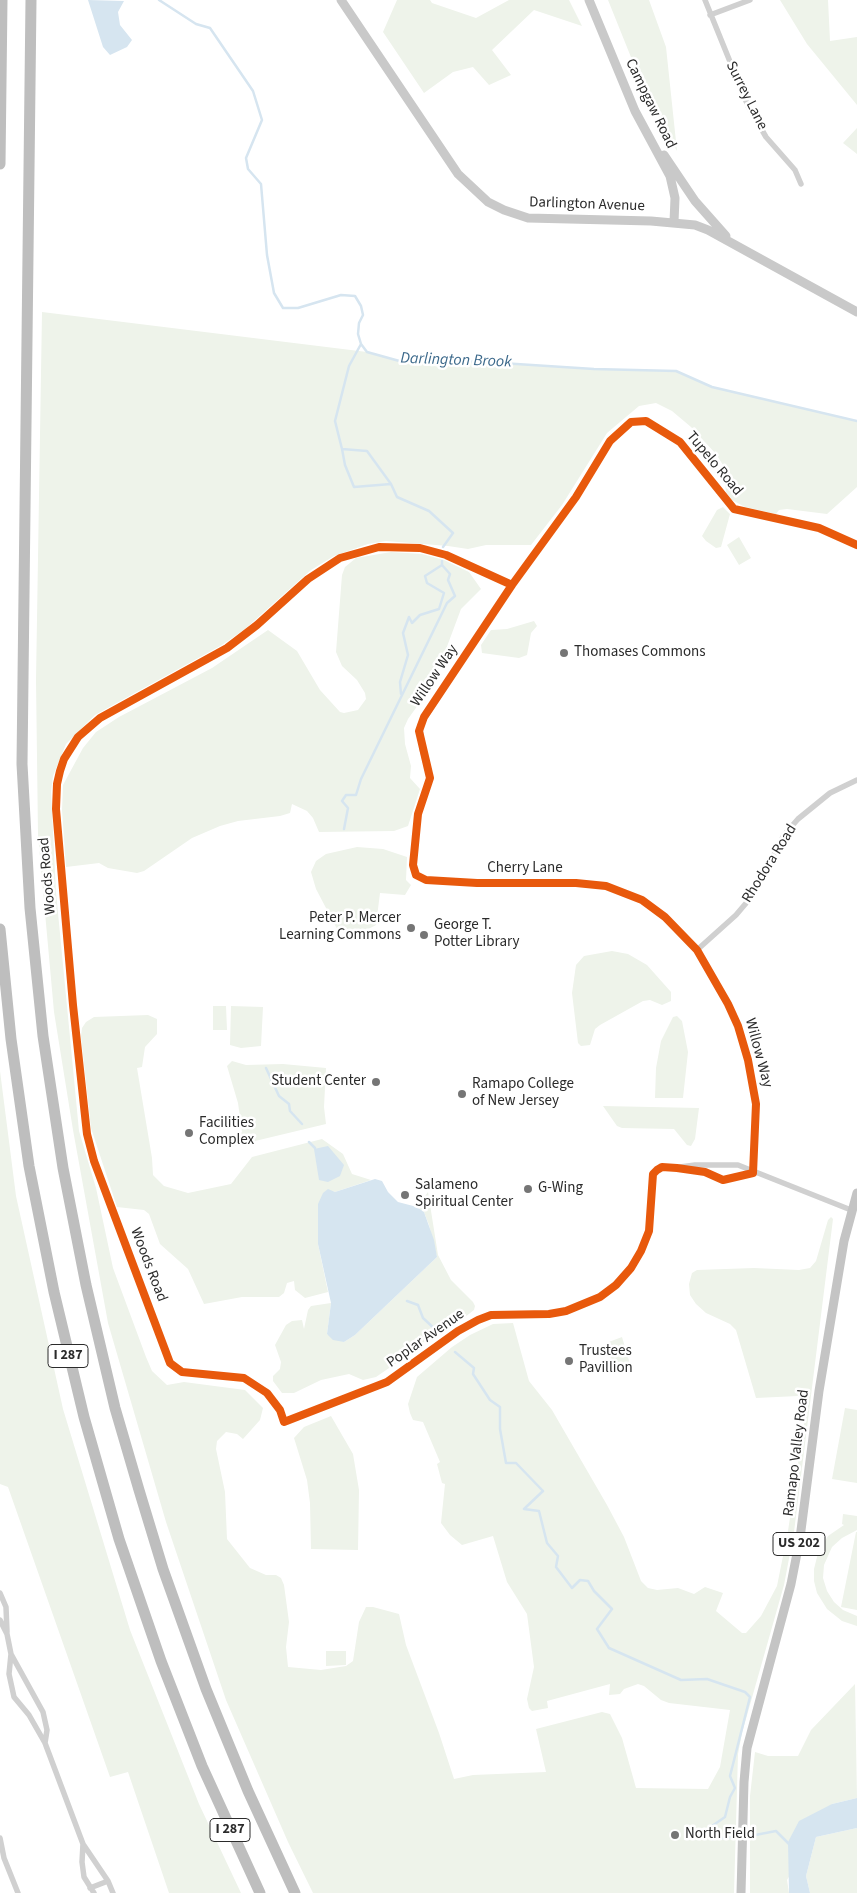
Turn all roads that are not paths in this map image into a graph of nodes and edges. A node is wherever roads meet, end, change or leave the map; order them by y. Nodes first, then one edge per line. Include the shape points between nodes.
1 (2, 0) edge
2 (31, 0) edge
3 (342, 0) edge
4 (589, 0) edge
5 (705, 0) edge
6 (750, 0) edge
7 (710, 16) junction
8 (649, 134) junction
9 (0, 164) edge
10 (801, 184) dead end
11 (674, 222) junction
12 (735, 245) junction
13 (857, 312) edge
14 (857, 545) edge
15 (512, 585) junction
16 (857, 780) edge
17 (425, 793) joint
18 (0, 929) edge
19 (696, 950) junction
20 (677, 1168) junction
21 (753, 1173) junction
22 (857, 1193) edge
23 (851, 1210) junction
24 (284, 1422) joint
25 (0, 1593) edge
26 (0, 1620) edge
27 (7, 1634) junction
28 (12, 1654) junction
29 (45, 1743) junction
30 (0, 1838) edge
31 (83, 1844) junction
32 (2, 1859) edge
33 (108, 1881) junction
34 (92, 1891) edge
35 (18, 1893) edge
36 (113, 1893) edge
37 (260, 1893) edge
38 (295, 1893) edge
39 (741, 1893) edge

1 - 9 highway
2 - 38 highway, I 287 via 22,764 30,917 42,1036 86,1285 138,1490 206,1689
3 - 11 main road, Darlington Avenue via 458,174 488,202 528,218
4 - 8 main road, Campgaw Road via 621,79
5 - 7 street, Surrey Lane
6 - 7 street
7 - 10 street, Surrey Lane via 748,106 766,137 795,170
8 - 11 main road, Campgaw Road via 674,188
8 - 12 main road via 701,208
11 - 12 main road, Darlington Avenue via 708,230
12 - 13 main road, Darlington Avenue
14 - 15 street, Tupelo Road via 818,528 734,509 680,442 651,423 636,421 610,441 576,497
15 - 17 street, Willow Way via 421,722 421,744 430,778
15 - 24 street, Woods Road via 446,555 420,548 379,547 340,558 308,578 258,625 227,648 100,718 78,736 60,771 56,810 72,996 85,1126 94,1161 170,1364 182,1372 244,1378 267,1393 280,1410
16 - 19 street, Rhodora Road via 814,804 798,819 784,835 747,902
17 - 19 street, Cherry Lane via 414,844 413,868 418,877 478,883 576,883 612,887 655,908
18 - 37 highway, I 287 via 12,1048 29,1166 54,1292 84,1416 119,1539 160,1661 202,1766
19 - 21 street, Willow Way via 728,1004 748,1060 757,1114
20 - 21 street, Poplar Avenue via 738,1165
20 - 21 street via 705,1172 723,1180
20 - 24 street, Poplar Avenue via 662,1167 653,1174 648,1230 641,1250 619,1281 600,1296 549,1314 491,1315 478,1320 387,1382
21 - 23 street, Poplar Avenue
22 - 23 main road, Ramapo Valley Road / US 202
23 - 39 main road, Ramapo Valley Road / US 202 via 819,1391 798,1548 747,1748
25 - 27 street via 6,1607
26 - 27 street
27 - 28 street
28 - 29 street via 43,1712 47,1730
28 - 29 street via 9,1674 14,1697
29 - 31 street
30 - 32 street
31 - 33 street
31 - 34 street via 84,1877
32 - 35 street
33 - 34 street
33 - 36 street

